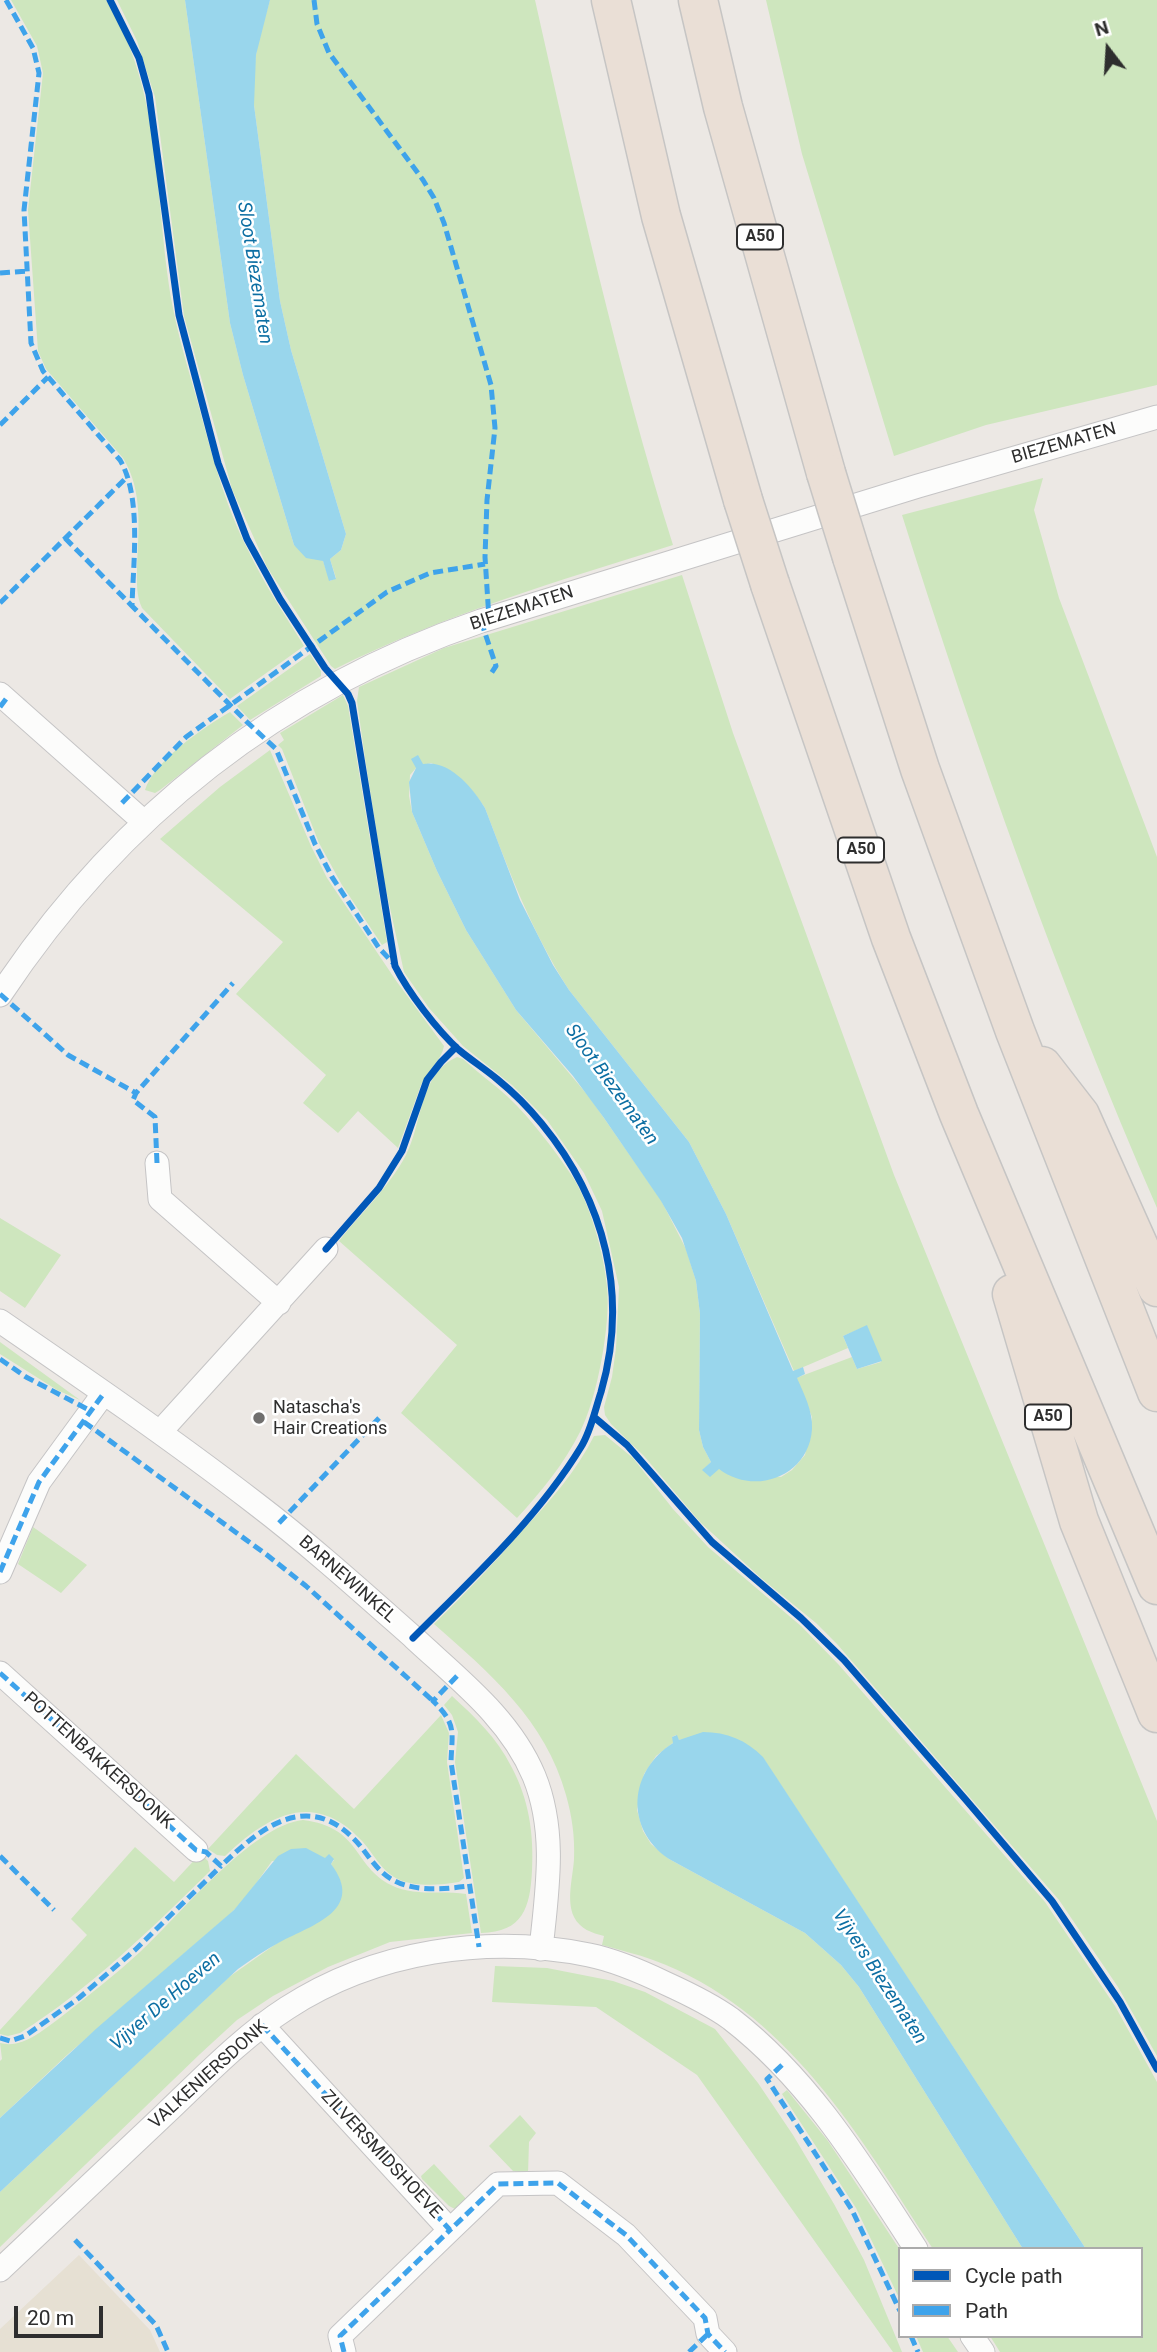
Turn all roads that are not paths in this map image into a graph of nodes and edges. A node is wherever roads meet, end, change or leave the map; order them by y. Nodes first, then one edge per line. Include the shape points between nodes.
1 (611, 0) edge
2 (698, 0) edge
3 (1157, 417) edge
4 (0, 694) edge
5 (144, 822) junction
6 (0, 995) edge
7 (1015, 1031) junction
8 (959, 1114) junction
9 (157, 1163) dead end
10 (327, 1249) dead end
11 (1157, 1287) edge
12 (279, 1303) junction
13 (0, 1321) edge
14 (1157, 1392) edge
15 (104, 1393) junction
16 (160, 1432) junction
17 (0, 1572) edge
18 (1157, 1585) edge
19 (0, 1673) edge
20 (1157, 1713) edge
21 (196, 1850) dead end
22 (541, 1949) junction
23 (262, 2025) junction
24 (450, 2230) junction
25 (915, 2247) edge
26 (0, 2270) edge
27 (344, 2352) edge
28 (725, 2352) edge

1 - 8 highway, A50, bridge via 662,216 743,500 891,938
2 - 7 highway, A50, bridge via 723,107 852,558 920,769
3 - 5 street, BIEZEMATEN via 734,542 425,642 344,679 281,716
4 - 5 street
5 - 6 street, BIEZEMATEN via 68,901
7 - 11 highway, A50 via 1080,1115
7 - 14 highway, A50
8 - 18 highway, A50
8 - 20 highway, A50 via 1079,1521
9 - 12 street via 160,1199
10 - 12 street
12 - 16 street
13 - 15 street, BARNEWINKEL
15 - 16 street, BARNEWINKEL
15 - 17 street via 39,1482
16 - 22 street, BARNEWINKEL via 257,1504 372,1600 457,1676 511,1735 540,1791 548,1831
19 - 21 street, POTTENBAKKERSDONK
22 - 23 street, VALKENIERSDONK via 454,1948 404,1958 316,1991
22 - 25 street, VALKENIERSDONK via 591,1955 649,1975 730,2018 814,2099
23 - 24 street, ZILVERSMIDSHOEVE
23 - 26 street, VALKENIERSDONK
24 - 27 street via 340,2336
24 - 28 street, ZILVERSMIDSHOEVE via 498,2184 558,2183 626,2235 705,2318 708,2334

